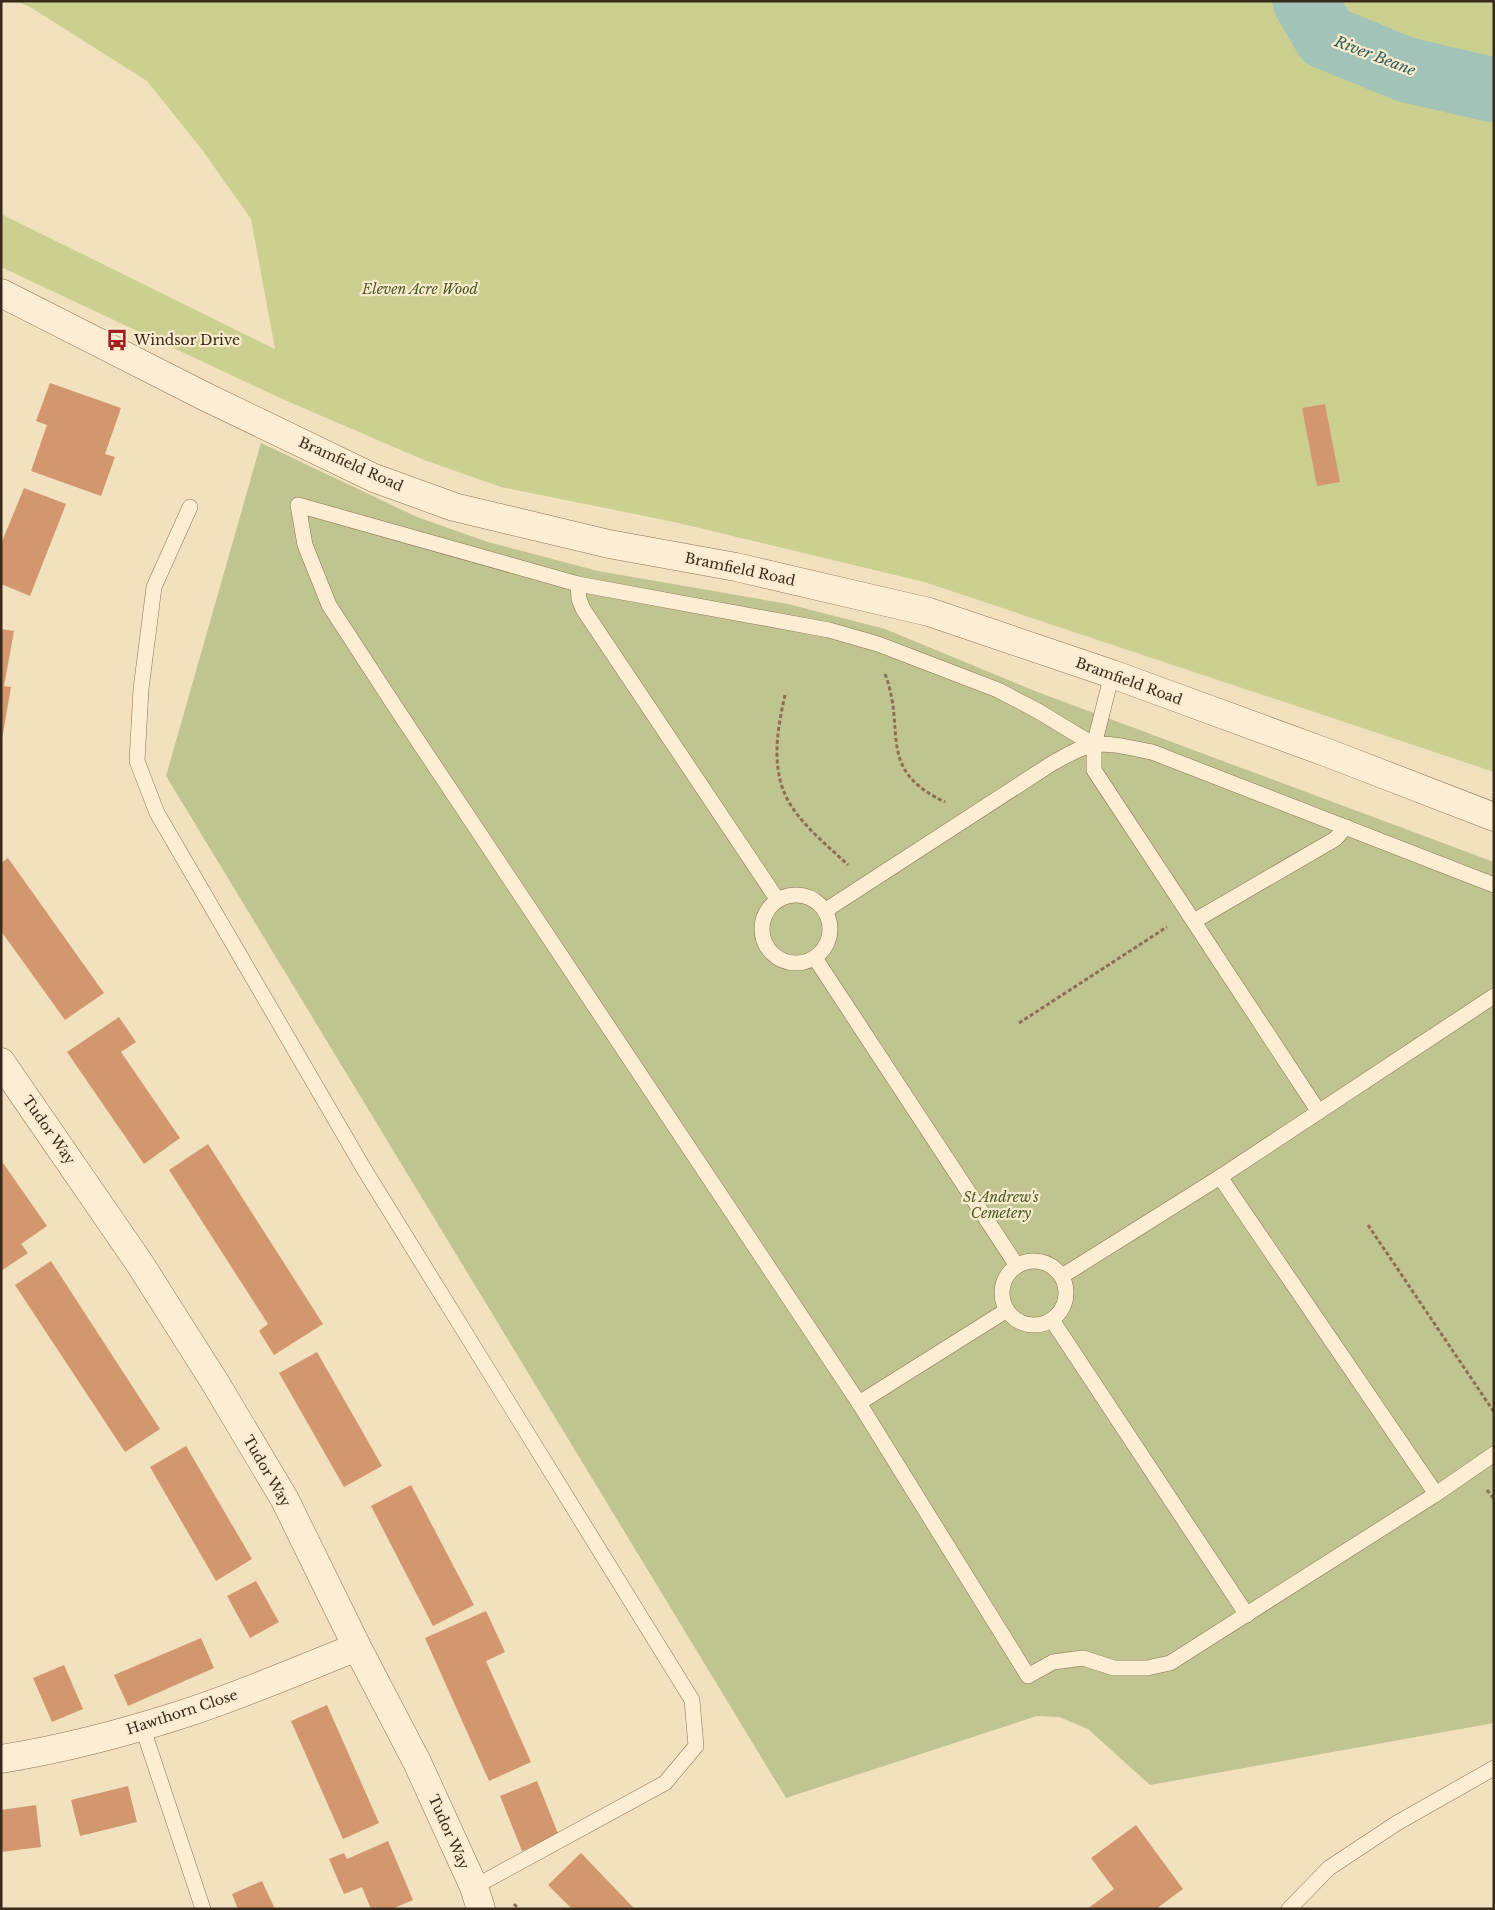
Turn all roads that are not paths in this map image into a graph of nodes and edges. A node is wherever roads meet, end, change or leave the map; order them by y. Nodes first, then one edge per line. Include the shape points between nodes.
1 (1, 293) edge
2 (190, 506) dead end
3 (578, 584) junction
4 (1112, 674) junction
5 (1094, 745) junction
6 (1494, 817) edge
7 (1346, 827) junction
8 (1494, 885) edge
9 (777, 899) junction
10 (826, 910) junction
11 (1191, 917) junction
12 (815, 958) junction
13 (1494, 996) edge
14 (1, 1062) edge
15 (1319, 1112) junction
16 (1220, 1177) junction
17 (1017, 1266) junction
18 (1062, 1276) junction
19 (1007, 1310) junction
20 (1052, 1320) junction
21 (859, 1403) junction
22 (1494, 1454) edge
23 (1436, 1494) junction
24 (1247, 1615) junction
25 (358, 1647) junction
26 (142, 1726) junction
27 (1, 1759) edge
28 (1494, 1768) edge
29 (478, 1898) edge
30 (204, 1909) edge
31 (1289, 1909) edge

1 - 4 street, Bramfield Road via 374,478 454,507 609,544 736,567 929,612
2 - 29 lane via 154,586 141,689 137,760 157,813 364,1169 692,1700 696,1746 665,1782
3 - 5 lane via 828,630 863,640 998,690
3 - 9 lane via 583,609
3 - 21 lane via 298,505 305,545 330,605
4 - 5 lane
4 - 6 street, Bramfield Road
5 - 7 lane via 1152,752
5 - 10 lane via 1051,764
5 - 11 lane via 1094,770
7 - 8 lane
7 - 11 lane via 1335,839
9 - 10 lane via 790,894 804,895 816,900
9 - 12 lane via 767,909 762,921 762,935 767,948 776,958 789,963
10 - 12 lane via 830,936 825,948
11 - 15 lane
12 - 17 lane
13 - 15 lane
14 - 25 street, Tudor Way via 135,1256 216,1384 285,1500
15 - 16 lane
16 - 18 lane
16 - 23 lane
17 - 18 lane via 1028,1261 1041,1262 1053,1266
17 - 19 lane via 1003,1287
18 - 20 lane via 1066,1300
19 - 20 lane via 1016,1320 1028,1325
19 - 21 lane
20 - 24 lane
21 - 24 lane via 1028,1676 1053,1662 1083,1658 1114,1668 1147,1668 1170,1663
22 - 23 lane
23 - 24 lane
25 - 26 street, Hawthorn Close via 250,1690
25 - 29 street, Tudor Way via 417,1762
26 - 27 street, Hawthorn Close
26 - 30 lane
28 - 31 lane via 1398,1823 1329,1868

